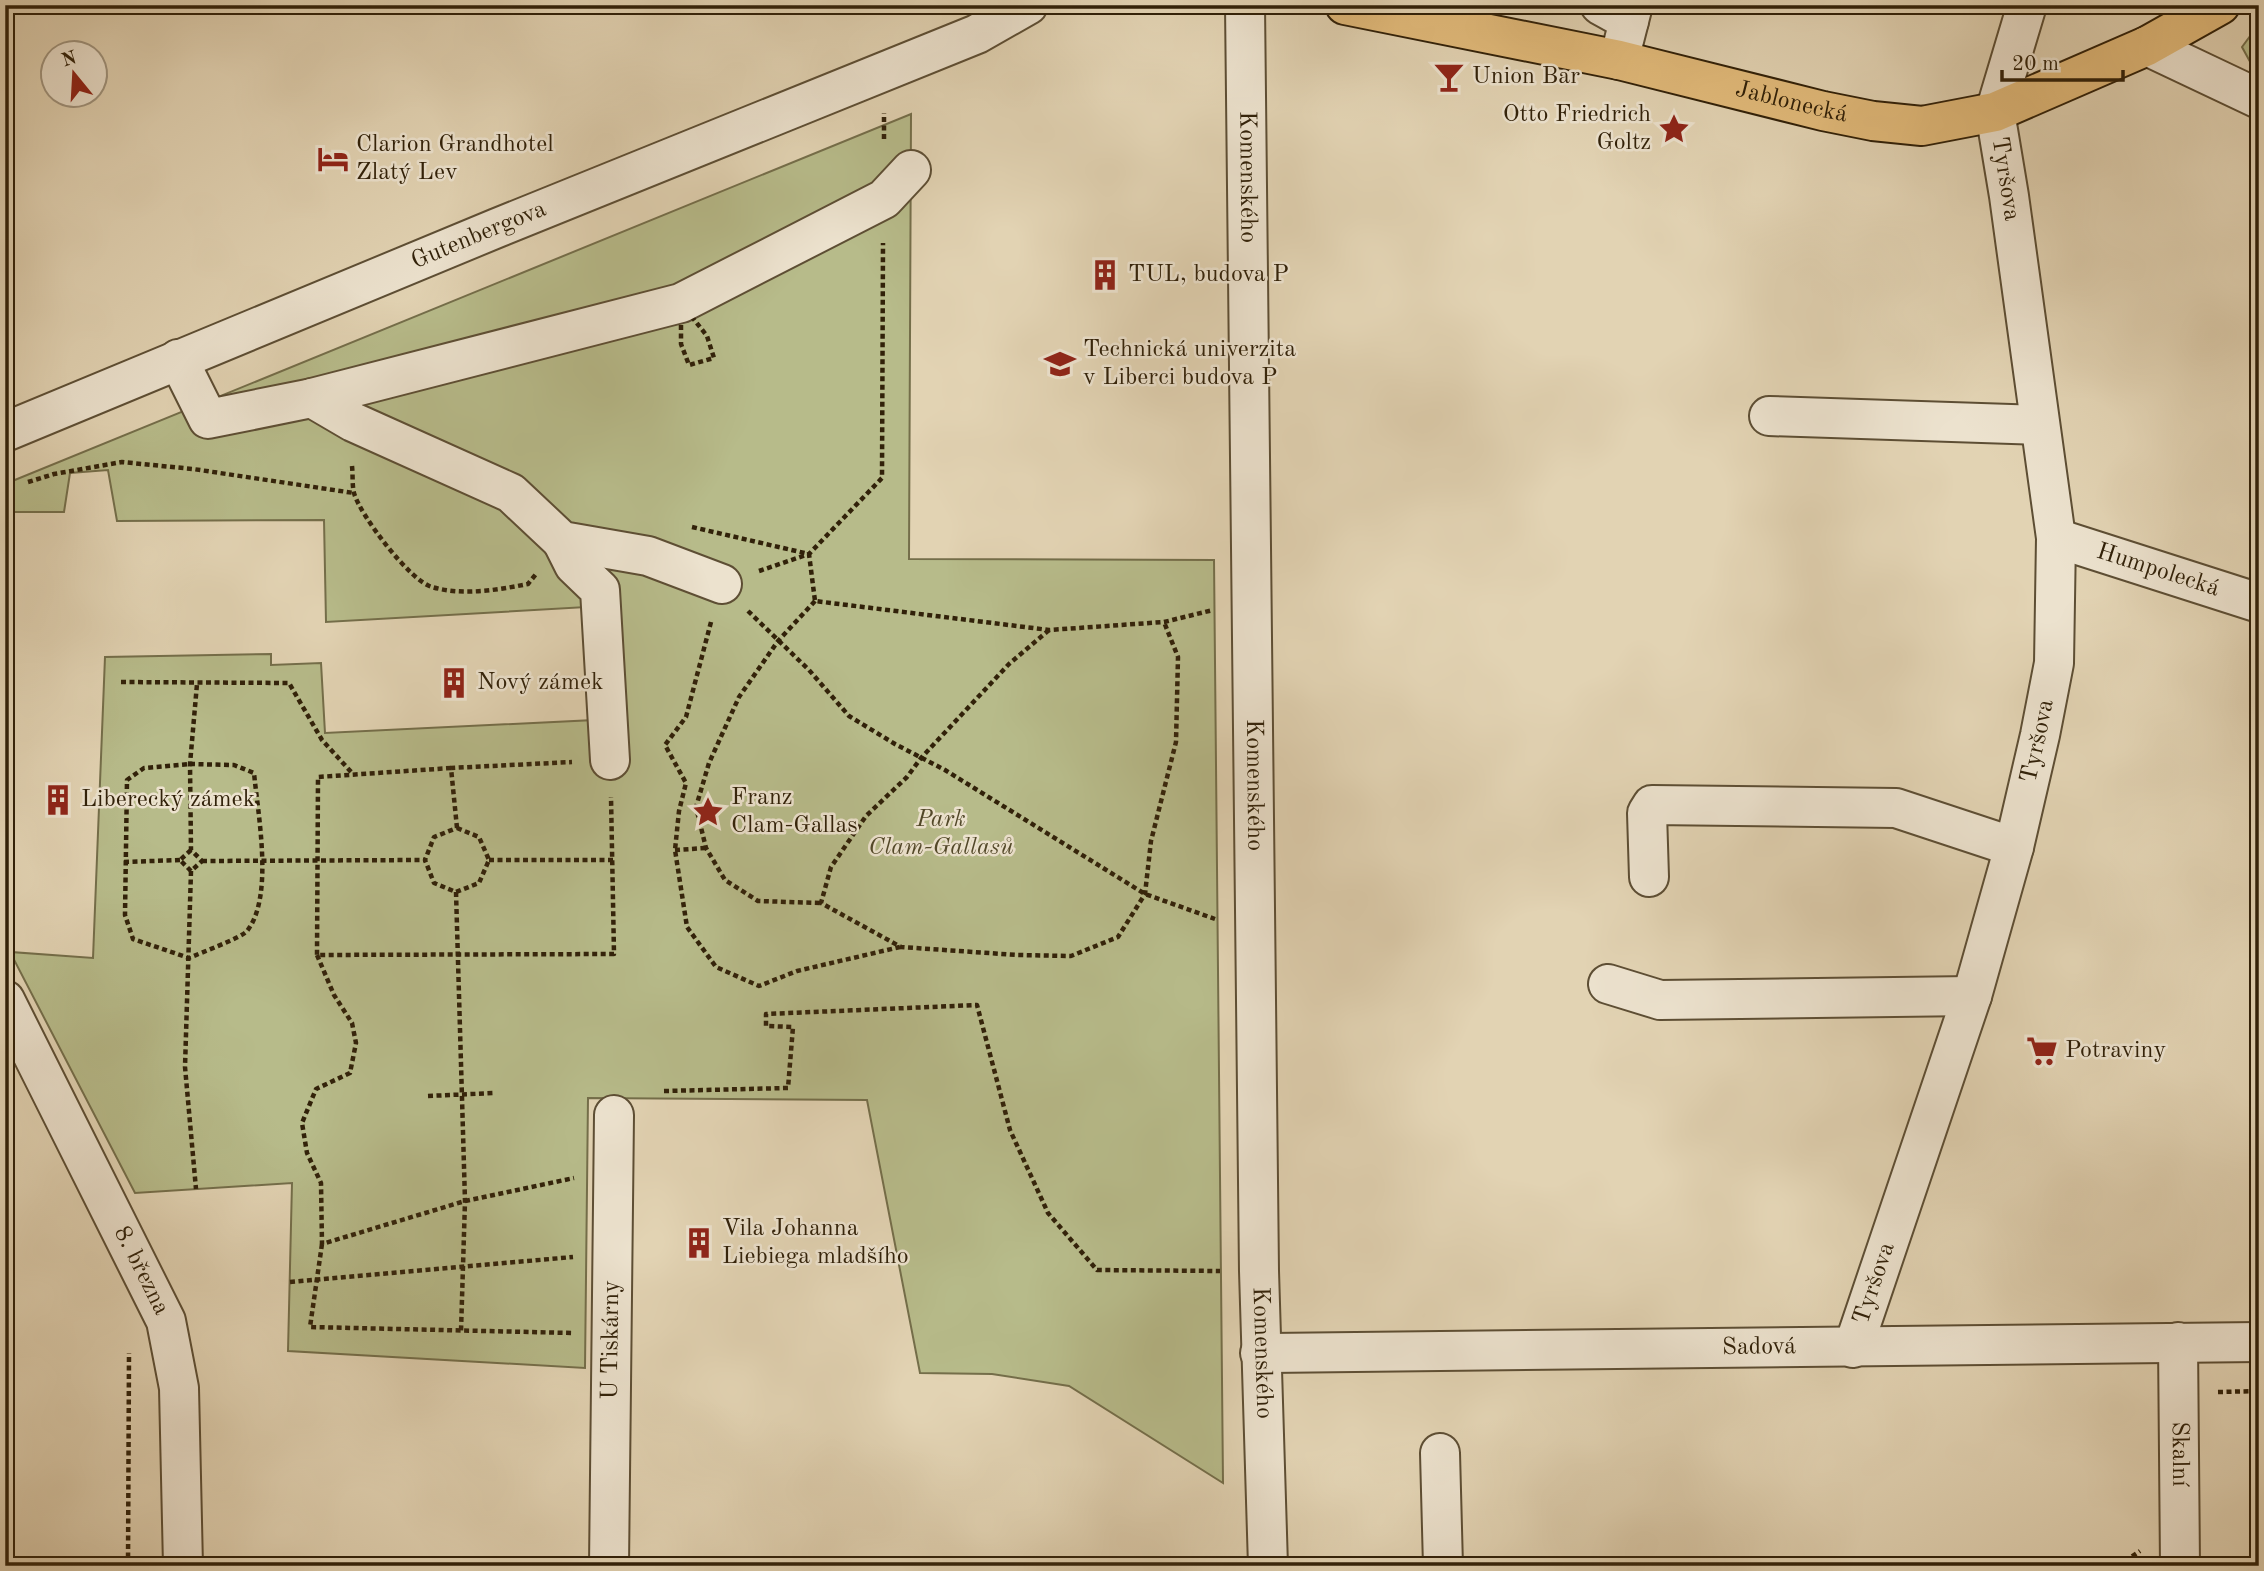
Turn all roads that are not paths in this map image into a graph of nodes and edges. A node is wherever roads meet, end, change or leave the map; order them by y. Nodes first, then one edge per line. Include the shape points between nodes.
1 (1028, 5) edge
2 (1245, 5) edge
3 (1345, 5) edge
4 (2027, 5) edge
5 (2220, 5) edge
6 (1621, 10) edge
7 (2147, 46) junction
8 (1619, 60) junction
9 (2259, 99) edge
10 (1995, 112) junction
11 (911, 170) dead end
12 (178, 359) junction
13 (312, 398) junction
14 (1769, 416) dead end
15 (2040, 425) junction
16 (5, 432) edge
17 (2056, 538) junction
18 (562, 541) junction
19 (722, 584) road end
20 (2259, 603) edge
21 (610, 760) road end
22 (2014, 847) junction
23 (1649, 877) dead end
24 (1608, 984) dead end
25 (1972, 996) junction
26 (5, 1000) edge
27 (614, 1115) dead end
28 (2178, 1342) junction
29 (2259, 1342) edge
30 (1853, 1348) junction
31 (1260, 1353) junction
32 (1440, 1454) dead end
33 (183, 1566) edge
34 (609, 1566) edge
35 (1268, 1566) edge
36 (1443, 1566) edge
37 (2180, 1566) edge

1 - 12 street, Gutenbergova via 977,34
2 - 31 street, Komenského
3 - 8 main road, Jablonecká
4 - 10 street
5 - 7 main road, Jablonecká
6 - 8 street
7 - 9 street
7 - 10 main road, Jablonecká
8 - 10 main road, Jablonecká via 1873,121 1922,126
10 - 15 street, Tyršova
11 - 13 street via 884,199 681,303
12 - 13 street via 208,419
12 - 16 street, Gutenbergova
13 - 18 street via 353,422 511,493
14 - 15 street
15 - 17 street, Tyršova
17 - 20 street, Humpolecká
17 - 22 street, Tyršova via 2054,663
18 - 19 street via 648,556
18 - 21 street via 574,565 600,590
22 - 23 street via 1896,808 1652,805 1647,813
22 - 25 street, Tyršova
24 - 25 street via 1660,1000
25 - 30 street, Tyršova
26 - 33 street, 8. března via 166,1321 179,1388
27 - 34 street, U Tiskárny
28 - 29 street, Sadová
28 - 30 street, Sadová
28 - 37 street, Skalní
30 - 31 street, Sadová
31 - 35 street, Komenského
32 - 36 street

